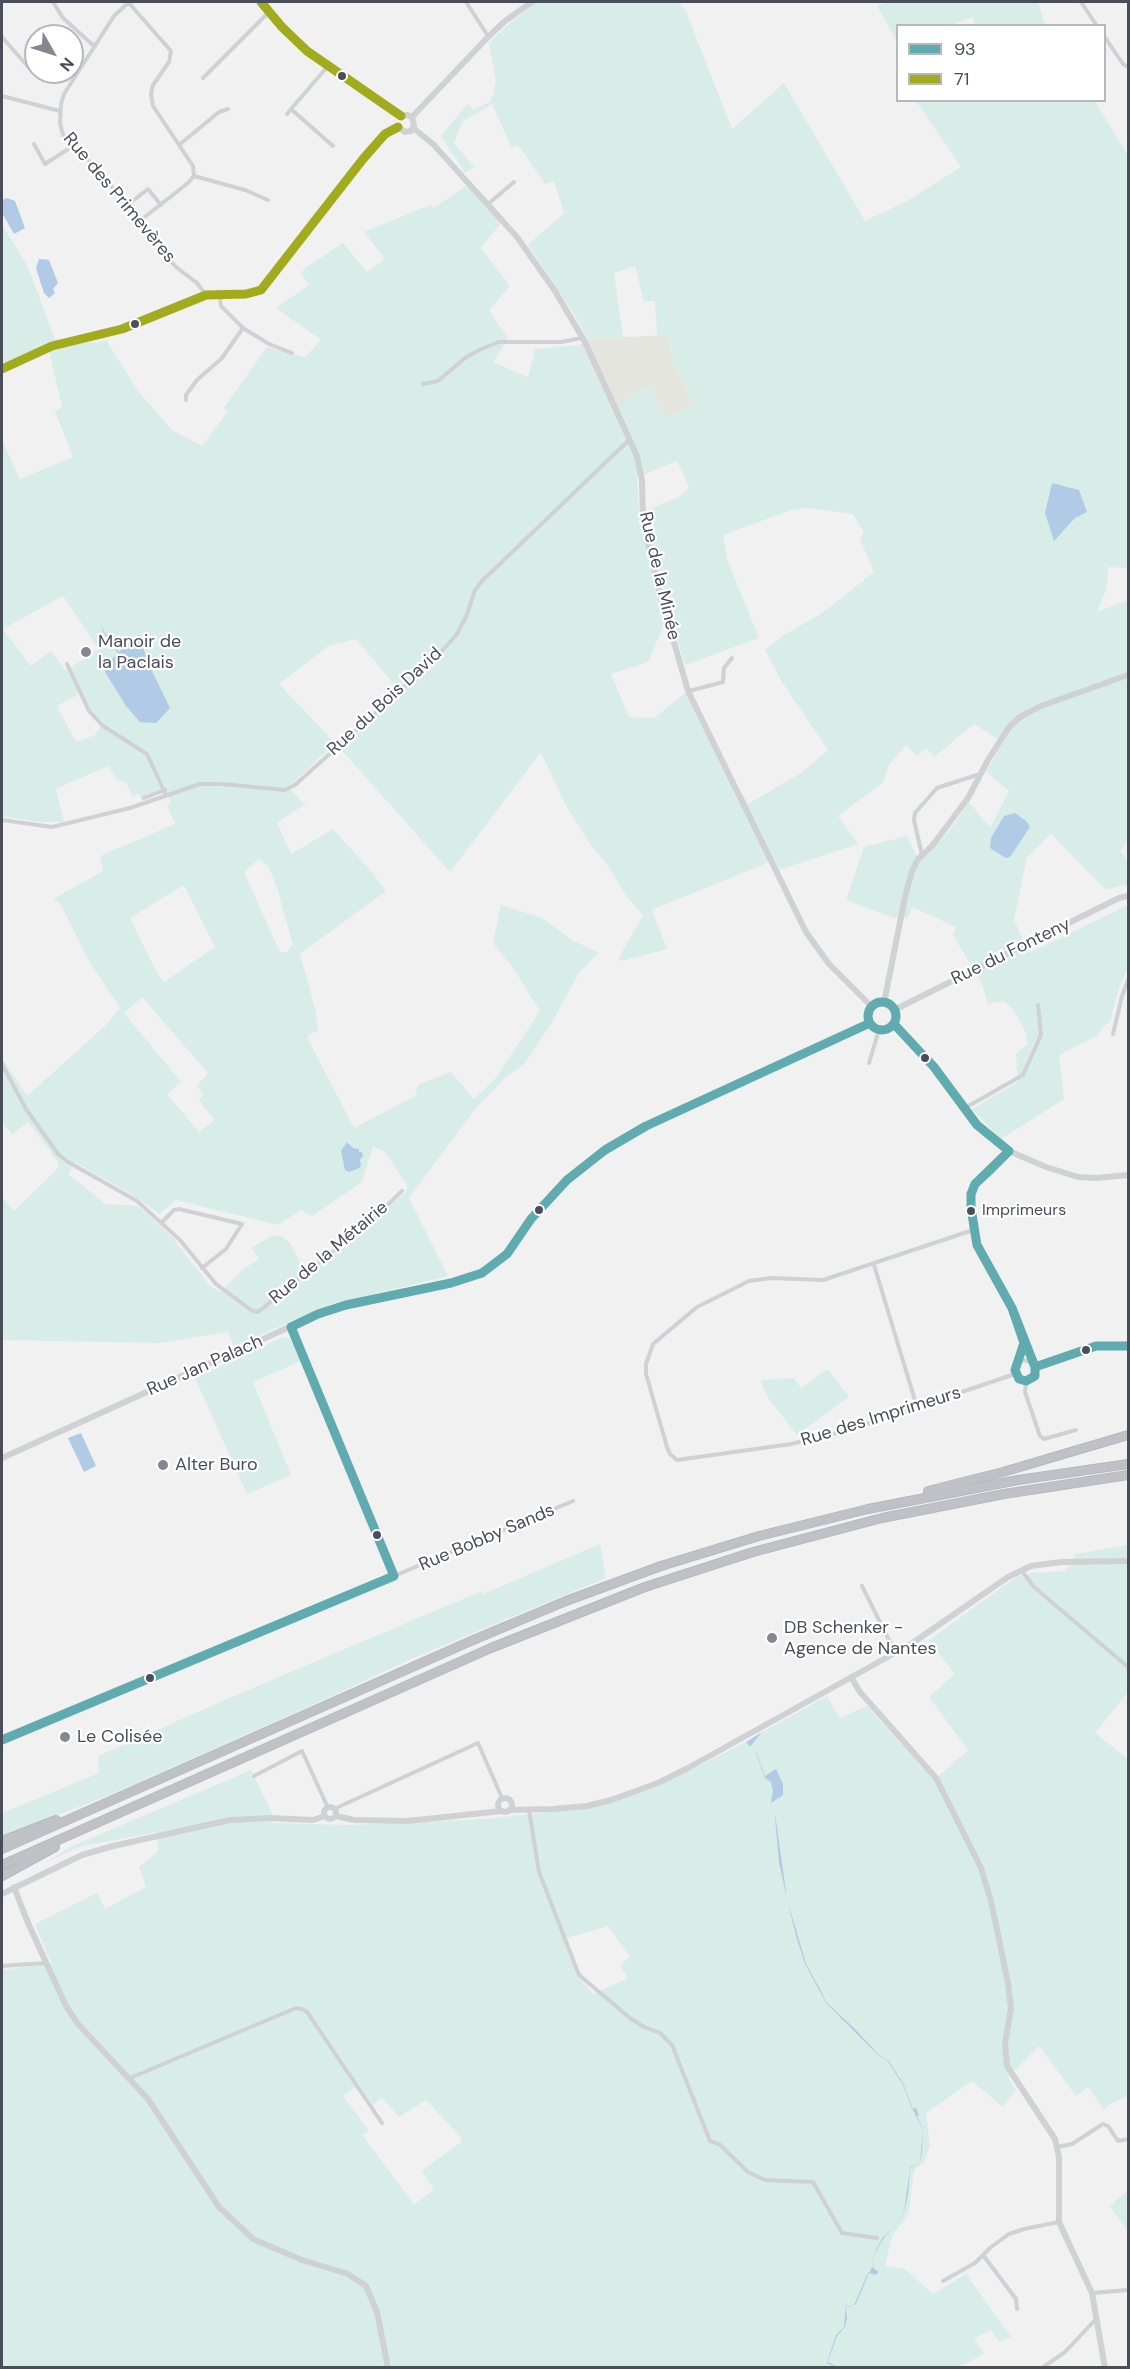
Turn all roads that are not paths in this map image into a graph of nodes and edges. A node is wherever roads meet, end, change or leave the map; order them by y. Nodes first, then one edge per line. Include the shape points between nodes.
1 (53, 2) edge
2 (128, 2) edge
3 (261, 2) edge
4 (466, 2) edge
5 (532, 2) edge
6 (1081, 2) edge
7 (269, 12) junction
8 (1096, 24) edge
9 (2, 37) edge
10 (488, 37) junction
11 (1106, 39) edge
12 (95, 47) junction
13 (24, 62) edge
14 (328, 66) junction
15 (1128, 67) edge
16 (203, 78) dead end
17 (2, 96) edge
18 (228, 109) dead end
19 (291, 109) junction
20 (60, 111) junction
21 (286, 114) dead end
22 (401, 116) junction
23 (412, 117) junction
24 (398, 127) junction
25 (413, 128) junction
26 (34, 144) dead end
27 (179, 145) junction
28 (73, 146) junction
29 (333, 146) dead end
30 (194, 176) junction
31 (513, 182) dead end
32 (268, 200) dead end
33 (488, 204) junction
34 (161, 205) junction
35 (125, 207) junction
36 (137, 223) junction
37 (219, 293) junction
38 (206, 295) junction
39 (243, 328) junction
40 (582, 338) junction
41 (292, 353) dead end
42 (2, 369) edge
43 (423, 384) dead end
44 (186, 400) dead end
45 (630, 438) junction
46 (732, 658) dead end
47 (67, 664) dead end
48 (1128, 675) edge
49 (688, 691) junction
50 (981, 774) junction
51 (165, 793) junction
52 (144, 798) dead end
53 (2, 820) edge
54 (922, 855) junction
55 (1128, 896) edge
56 (1128, 980) edge
57 (884, 1003) junction
58 (1038, 1005) dead end
59 (872, 1007) junction
60 (894, 1010) junction
61 (870, 1023) junction
62 (894, 1024) junction
63 (879, 1030) junction
64 (1113, 1034) dead end
65 (869, 1063) dead end
66 (2, 1064) edge
67 (965, 1108) junction
68 (1009, 1151) junction
69 (1128, 1174) edge
70 (402, 1191) dead end
71 (162, 1222) junction
72 (973, 1230) junction
73 (874, 1265) junction
74 (202, 1268) junction
75 (291, 1327) junction
76 (1024, 1343) junction
77 (1128, 1346) edge
78 (1034, 1365) junction
79 (1016, 1366) junction
80 (1015, 1374) junction
81 (1026, 1381) junction
82 (917, 1407) junction
83 (1076, 1430) dead end
84 (1128, 1435) edge
85 (2, 1458) edge
86 (1128, 1464) edge
87 (1128, 1475) edge
88 (909, 1500) junction
89 (573, 1501) dead end
90 (1128, 1561) edge
91 (1021, 1570) junction
92 (394, 1576) junction
93 (862, 1586) dead end
94 (895, 1653) junction
95 (1128, 1667) edge
96 (851, 1677) junction
97 (2, 1740) edge
98 (254, 1776) dead end
99 (500, 1801) junction
100 (511, 1802) junction
101 (529, 1810) junction
102 (332, 1811) junction
103 (506, 1811) junction
104 (119, 1814) junction
105 (476, 1814) junction
106 (325, 1816) junction
107 (62, 1823) junction
108 (2, 1841) edge
109 (2, 1849) edge
110 (2, 1865) edge
111 (2, 1876) edge
112 (14, 1887) junction
113 (2, 1893) edge
114 (45, 1963) junction
115 (2, 1966) edge
116 (130, 2078) junction
117 (382, 2123) dead end
118 (1128, 2139) edge
119 (1057, 2147) junction
120 (1059, 2222) junction
121 (877, 2238) dead end
122 (983, 2255) junction
123 (943, 2281) dead end
124 (1128, 2290) edge
125 (1092, 2294) junction
126 (1017, 2308) dead end
127 (1096, 2319) junction
128 (388, 2367) edge
129 (1042, 2367) edge
130 (1105, 2367) edge

1 - 12 street via 63,18
2 - 12 street, Rue des Primevères via 114,16
2 - 27 street via 171,51 151,94 153,106
3 - 7 street
4 - 10 street
5 - 10 street
6 - 8 street
7 - 14 street via 295,40
7 - 16 street
9 - 13 street
10 - 23 street
11 - 15 street
12 - 20 street, Rue des Primevères via 64,94
14 - 19 street
14 - 22 street
17 - 20 street
18 - 27 street
19 - 21 street
19 - 29 street
20 - 28 street, Rue des Primevères via 63,135
22 - 23 street
22 - 24 street
23 - 25 street
24 - 25 street via 405,132
24 - 37 street via 385,134 363,159 265,286 253,293
25 - 33 street, Rue de la Minée
26 - 28 street via 45,164
27 - 30 street via 193,166
28 - 35 street, Rue des Primevères via 104,176
30 - 32 street
30 - 34 street
31 - 33 street
33 - 40 street, Rue de la Minée via 537,264
34 - 35 street via 148,189
34 - 36 street
35 - 36 street, Rue des Primevères
36 - 38 street, Rue des Primevères
37 - 38 street
37 - 39 street via 221,306
38 - 42 street via 122,329 38,351
39 - 41 street
39 - 44 street via 222,357 197,380
40 - 43 street via 499,342 465,358 438,381
40 - 45 street, Rue de la Minée
45 - 49 street, Rue de la Minée via 642,480 644,522 654,572
45 - 51 street, Rue du Bois David via 482,581 457,634 433,661 294,786 285,790 200,784
46 - 49 street via 724,668 723,682
47 - 51 street via 89,711 111,732 147,754
48 - 50 street via 1020,717 1009,727
49 - 59 street, Rue de la Minée via 806,932 829,964
50 - 54 street via 964,804
50 - 54 street via 938,788 915,813
51 - 52 street
51 - 53 street via 130,808 67,825 52,827
54 - 57 street via 912,871 905,897
55 - 60 street, Rue du Fonteny
56 - 64 street
57 - 59 street
57 - 60 street
58 - 67 street via 1041,1035 1023,1075
59 - 61 street
60 - 62 street
61 - 63 street
61 - 75 street, Rue Jan Palach via 646,1126 605,1150 550,1197 507,1254 482,1274 346,1305
62 - 63 street
62 - 67 street
63 - 65 street
66 - 71 street, Rue de la Métairie via 26,1109 58,1154 137,1201
67 - 68 street via 977,1125
68 - 69 street via 1078,1177
68 - 72 street via 975,1184 971,1194
70 - 74 street, Rue de la Métairie via 257,1312 216,1284
71 - 74 street, Rue de la Métairie
71 - 74 street via 179,1209 242,1224 226,1250
72 - 73 street, Rue des Imprimeurs
72 - 76 street via 977,1245 1012,1308
73 - 82 street
73 - 82 street, Rue des Imprimeurs via 824,1280 749,1281 696,1307 662,1335 649,1354 646,1374 667,1447 677,1460 791,1444
75 - 85 street, Rue Jan Palach
75 - 92 street
76 - 78 street
76 - 79 street
77 - 78 street via 1096,1346
78 - 79 street via 1024,1360
78 - 81 street via 1035,1377
79 - 80 street
80 - 81 street
80 - 82 street, Rue des Imprimeurs
81 - 83 street via 1025,1392 1040,1436
84 - 88 highway via 915,1494
86 - 88 highway
87 - 104 highway via 903,1513 772,1546 684,1574 539,1628
88 - 107 highway via 759,1536 614,1583 471,1641
89 - 92 street, Rue Bobby Sands
90 - 91 street via 1061,1562
91 - 94 street
91 - 95 street via 1034,1587
92 - 97 street, Rue Bobby Sands
93 - 94 street
94 - 96 street
96 - 101 street via 688,1768 634,1793 587,1806
96 - 119 street via 936,1778 974,1852 991,1901 1008,1983 1011,2008 1005,2044 1007,2066 1052,2133
98 - 102 street via 302,1751
99 - 100 street via 507,1798
99 - 102 street via 478,1743
99 - 103 street
99 - 105 street
100 - 101 street
100 - 103 street
101 - 103 street
101 - 121 street via 539,1872 579,1975 630,2018 660,2033 672,2045 710,2141 748,2172 765,2180 813,2182 842,2233
102 - 105 street via 354,1820 407,1821
102 - 106 street via 324,1812
102 - 106 street via 331,1819
103 - 105 street
104 - 110 highway
104 - 111 highway via 118,1818
106 - 112 street via 313,1820 230,1820 113,1846 82,1855
107 - 108 highway via 58,1820
107 - 109 highway
112 - 113 street
112 - 114 street
114 - 115 street
114 - 116 street via 78,2024
116 - 117 street via 296,2008 302,2009
116 - 128 street via 219,2207 253,2239 348,2274 366,2286 377,2312
118 - 119 street via 1118,2141 1103,2124 1072,2144
119 - 120 street
120 - 122 street via 1009,2234
120 - 125 street
122 - 123 street
122 - 126 street via 1016,2299
124 - 125 street
125 - 127 street
127 - 129 street via 1065,2352
127 - 130 street

